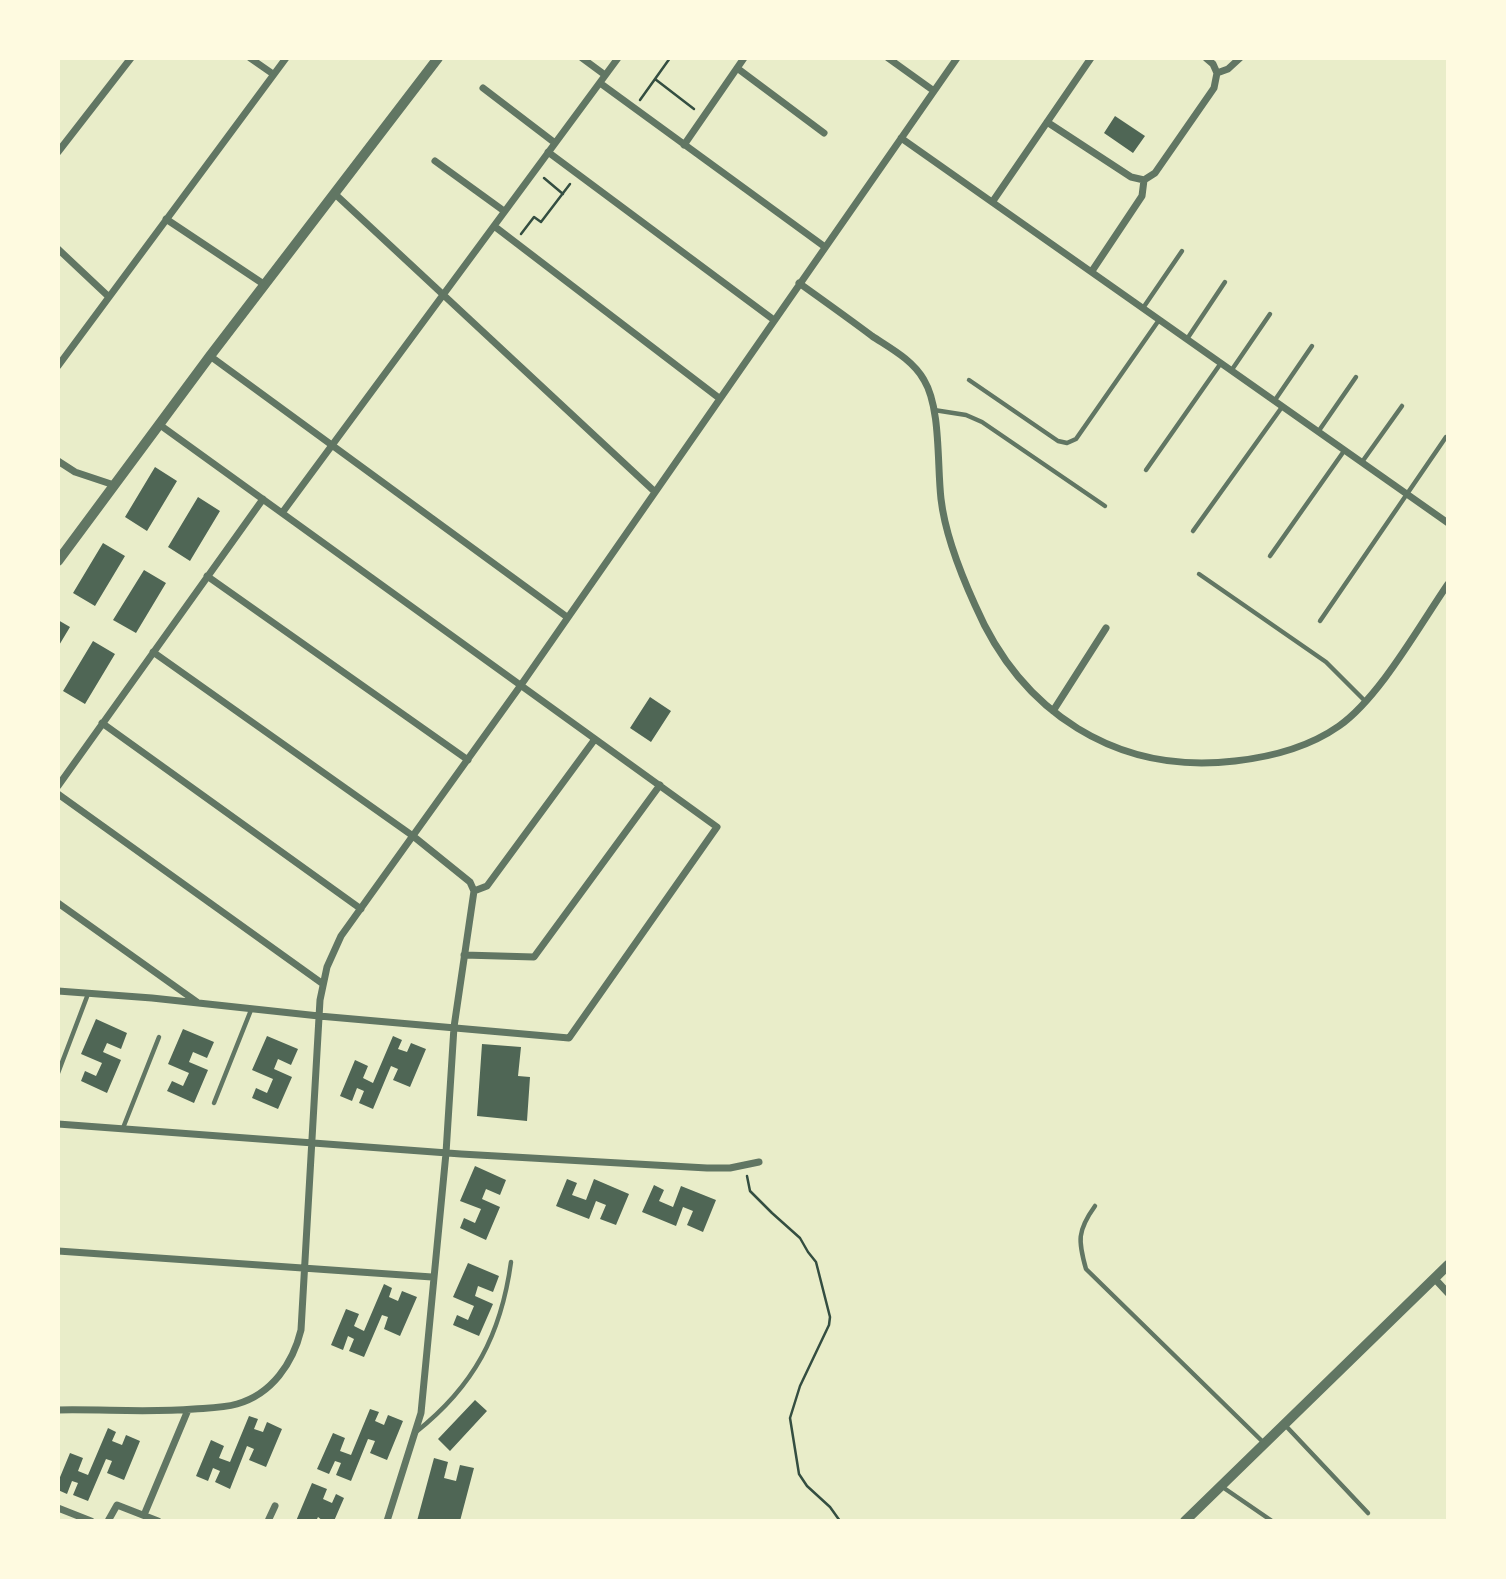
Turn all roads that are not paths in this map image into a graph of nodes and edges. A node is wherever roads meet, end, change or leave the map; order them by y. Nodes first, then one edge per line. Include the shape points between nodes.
1 (131, 58) edge
2 (250, 58) edge
3 (286, 58) edge
4 (438, 58) edge
5 (582, 58) edge
6 (618, 58) edge
7 (744, 58) edge
8 (888, 58) edge
9 (957, 58) edge
10 (1091, 58) edge
11 (1206, 58) edge
12 (1240, 58) edge
13 (737, 68) junction
14 (1217, 73) junction
15 (273, 74) junction
16 (605, 75) junction
17 (600, 83) junction
18 (483, 88) dead end
19 (934, 91) junction
20 (1047, 122) junction
21 (824, 133) dead end
22 (901, 138) junction
23 (555, 143) junction
24 (684, 145) junction
25 (58, 152) edge
26 (548, 152) junction
27 (435, 161) dead end
28 (1144, 180) junction
29 (335, 194) junction
30 (993, 201) junction
31 (504, 211) junction
32 (166, 219) junction
33 (494, 226) junction
34 (825, 247) junction
35 (58, 249) edge
36 (1182, 251) dead end
37 (1092, 271) junction
38 (1225, 282) dead end
39 (799, 283) junction
40 (265, 285) junction
41 (443, 295) junction
42 (109, 297) junction
43 (1143, 308) junction
44 (1270, 314) dead end
45 (774, 320) junction
46 (1159, 320) junction
47 (1186, 339) junction
48 (1312, 346) dead end
49 (210, 356) junction
50 (1221, 363) junction
51 (58, 366) edge
52 (1231, 370) junction
53 (1356, 376) dead end
54 (969, 380) dead end
55 (719, 398) junction
56 (1275, 401) junction
57 (1402, 406) dead end
58 (1283, 407) junction
59 (934, 410) junction
60 (160, 425) junction
61 (1318, 432) junction
62 (1446, 437) dead end
63 (332, 444) junction
64 (1345, 450) junction
65 (58, 461) edge
66 (1362, 463) junction
67 (1146, 470) dead end
68 (114, 485) junction
69 (654, 491) junction
70 (1407, 494) junction
71 (262, 499) junction
72 (1105, 506) dead end
73 (282, 513) junction
74 (1448, 523) edge
75 (1193, 531) dead end
76 (1270, 556) dead end
77 (58, 561) edge
78 (1199, 574) dead end
79 (207, 576) junction
80 (1448, 584) edge
81 (567, 617) junction
82 (1320, 621) dead end
83 (1106, 628) dead end
84 (153, 652) junction
85 (521, 685) junction
86 (1366, 701) junction
87 (1053, 711) junction
88 (102, 723) junction
89 (595, 738) junction
90 (468, 760) junction
91 (660, 785) junction
92 (58, 786) edge
93 (58, 794) edge
94 (413, 836) junction
95 (474, 891) junction
96 (58, 903) edge
97 (361, 909) junction
98 (464, 955) junction
99 (323, 984) junction
100 (58, 992) edge
101 (88, 993) junction
102 (199, 1003) junction
103 (251, 1009) junction
104 (319, 1016) junction
105 (454, 1027) junction
106 (159, 1037) dead end
107 (58, 1073) edge
108 (214, 1103) dead end
109 (58, 1124) edge
110 (122, 1129) junction
111 (312, 1142) junction
112 (446, 1153) junction
113 (759, 1162) dead end
114 (1095, 1206) dead end
115 (58, 1251) edge
116 (511, 1262) dead end
117 (1448, 1265) edge
118 (303, 1268) junction
119 (432, 1277) junction
120 (1435, 1279) junction
121 (1448, 1293) edge
122 (58, 1410) edge
123 (188, 1410) junction
124 (1284, 1424) junction
125 (415, 1433) junction
126 (1264, 1442) junction
127 (1221, 1485) junction
128 (275, 1506) dead end
129 (58, 1508) edge
130 (1368, 1513) dead end
131 (144, 1515) junction
132 (91, 1521) edge
133 (108, 1521) edge
134 (158, 1521) edge
135 (268, 1521) edge
136 (387, 1521) edge
137 (1185, 1521) edge
138 (1272, 1521) edge

1 - 25 street
2 - 15 street
3 - 15 street
4 - 29 street
5 - 16 street
6 - 16 street
7 - 13 street
8 - 19 street
9 - 19 street
10 - 20 street
11 - 14 street
12 - 14 street
13 - 21 street
13 - 24 street
14 - 28 street via 1214,88 1155,173
15 - 32 street
16 - 17 street
17 - 23 street
17 - 24 street
18 - 23 street
19 - 22 street
20 - 28 street via 1131,177
20 - 30 street
22 - 30 street
22 - 34 street
23 - 26 street
24 - 34 street
26 - 31 street
26 - 45 street
27 - 31 street
28 - 37 street via 1139,202
29 - 40 street
29 - 41 street
30 - 37 street
31 - 33 street
32 - 40 street
32 - 42 street
33 - 41 street
33 - 55 street
34 - 39 street
35 - 42 street
36 - 43 lane
37 - 43 street
38 - 47 lane
39 - 45 street
39 - 59 street via 913,365 929,389
40 - 49 street
41 - 63 street
41 - 69 street
42 - 51 street
43 - 46 street
44 - 52 lane
45 - 55 street
46 - 47 street
46 - 54 lane via 1072,442 1058,441
47 - 50 street
48 - 56 lane
49 - 60 street
49 - 63 street
50 - 52 street
50 - 67 lane
52 - 56 street
53 - 61 lane
55 - 69 street
56 - 58 street
57 - 66 lane
58 - 61 street
58 - 75 lane
59 - 72 lane via 982,422
59 - 87 street via 944,516 974,603 1011,668
60 - 68 street
60 - 71 street
61 - 64 street
62 - 70 lane
63 - 73 street
63 - 81 street
64 - 66 street
64 - 76 lane
65 - 68 street
66 - 70 street
68 - 77 street
69 - 81 street
70 - 74 street
70 - 82 lane
71 - 73 street
71 - 79 street
73 - 85 street
78 - 86 lane via 1326,662
79 - 84 street
79 - 90 street
80 - 86 street
81 - 85 street
83 - 87 street
84 - 88 street
84 - 94 street
85 - 89 street
85 - 90 street
86 - 87 street via 1313,741 1249,760 1212,763 1155,759 1118,750
88 - 92 street
88 - 97 street
89 - 91 street
89 - 95 street via 487,886
90 - 94 street
91 - 98 street via 534,957
91 - 105 street via 717,827 569,1038
93 - 99 street
94 - 95 street via 470,882
94 - 97 street
95 - 98 street
96 - 102 street
97 - 99 street via 337,944
98 - 105 street
99 - 104 street
100 - 101 street
101 - 102 street
101 - 107 lane
102 - 103 street
103 - 104 street
103 - 108 lane
104 - 105 street
104 - 111 street
105 - 112 street
106 - 110 lane
109 - 110 street
110 - 111 street
111 - 112 street
111 - 118 street
112 - 113 street via 707,1168
112 - 119 street
114 - 126 lane via 1083,1223 1079,1244 1086,1269
115 - 118 street
116 - 125 lane via 499,1319 482,1358 459,1392
117 - 120 street
118 - 119 street
118 - 123 street via 300,1329 293,1354 279,1376 259,1394 235,1405
119 - 125 street via 421,1413
120 - 121 street
120 - 124 street
122 - 123 street
123 - 131 street
124 - 126 street
124 - 130 lane
125 - 136 street
126 - 127 street
127 - 137 street
127 - 138 lane
128 - 135 street
129 - 132 street
131 - 133 street via 117,1505
131 - 134 street

